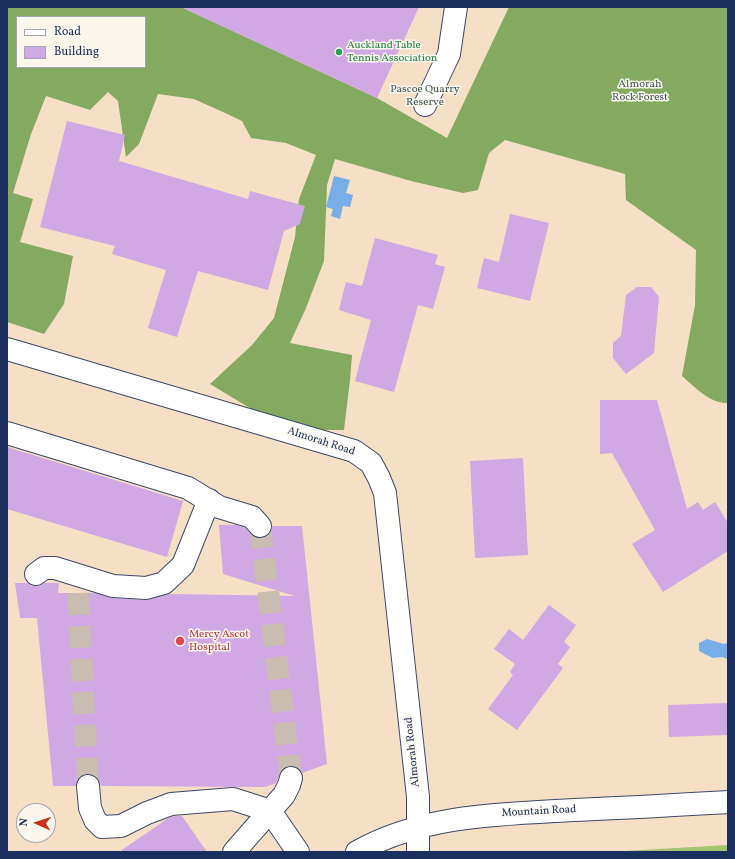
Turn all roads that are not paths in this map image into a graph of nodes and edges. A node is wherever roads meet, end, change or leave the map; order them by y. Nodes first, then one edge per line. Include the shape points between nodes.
1 (456, 7) edge
2 (425, 105) dead end
3 (7, 349) edge
4 (7, 434) edge
5 (209, 500) junction
6 (260, 526) dead end
7 (36, 574) dead end
8 (291, 778) tunnel mouth
9 (88, 786) tunnel mouth
10 (728, 802) edge
11 (270, 811) junction
12 (418, 827) junction
13 (234, 852) edge
14 (298, 852) edge
15 (357, 852) edge
16 (418, 852) edge

1 - 2 street via 449,54
3 - 12 street, Almorah Road via 354,451 370,463 385,492 418,797
4 - 5 street via 188,488
5 - 6 street via 219,507 252,517
5 - 7 street via 183,565 164,583 146,588 79,585 55,568 44,568
8 - 11 street via 284,795
9 - 11 street via 90,808 95,820 102,827 121,826 171,804 233,799
10 - 12 street, Mountain Road via 511,813 455,819
11 - 13 street
11 - 14 street
12 - 15 street, Mountain Road via 388,837
12 - 16 street, Almorah Road

